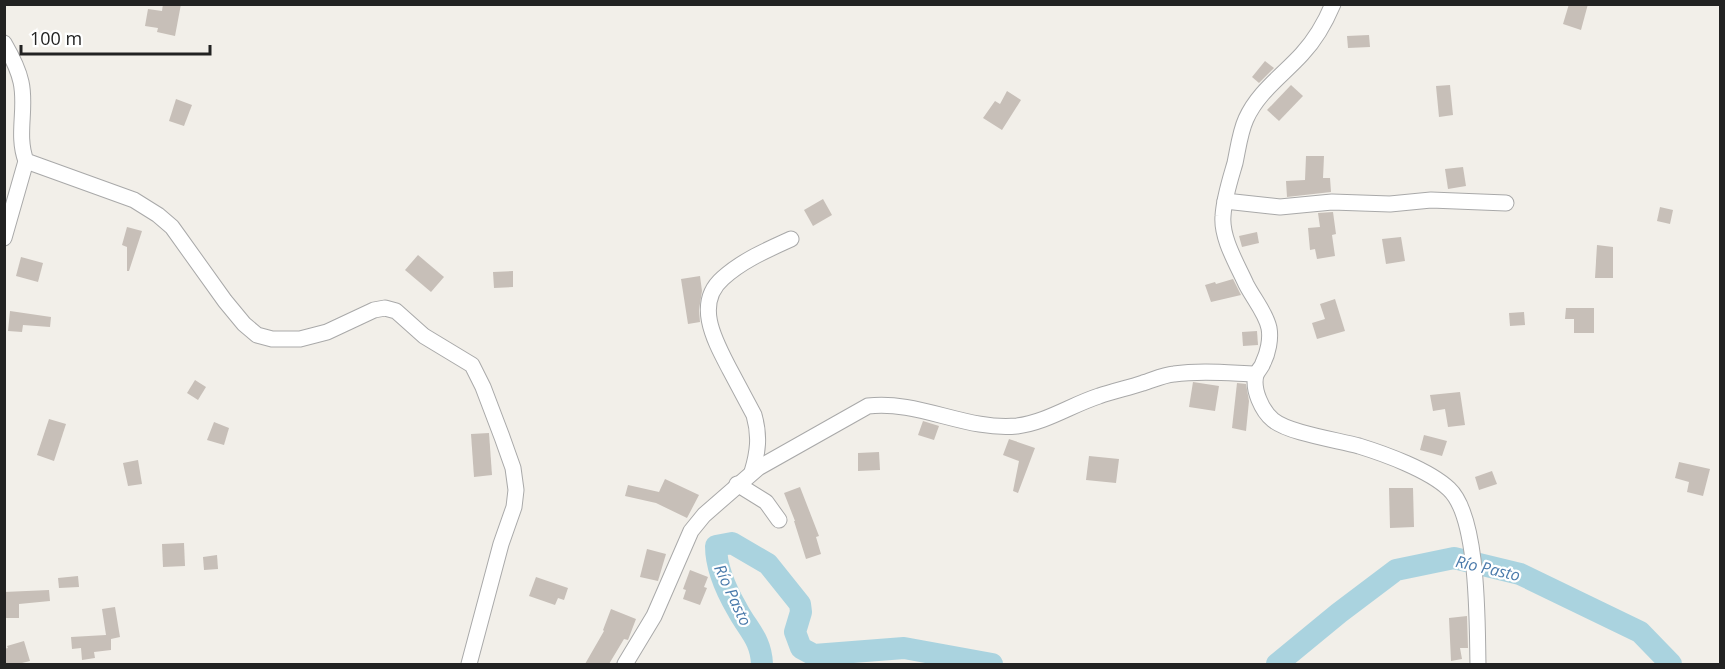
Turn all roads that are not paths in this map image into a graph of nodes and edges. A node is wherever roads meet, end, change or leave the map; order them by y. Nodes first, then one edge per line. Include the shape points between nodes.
1 (1333, 4) edge
2 (4, 43) edge
3 (26, 160) junction
4 (1225, 201) junction
5 (1506, 203) dead end
6 (4, 238) edge
7 (791, 239) dead end
8 (1256, 374) junction
9 (752, 472) junction
10 (737, 484) junction
11 (779, 520) dead end
12 (469, 664) edge
13 (626, 664) edge
14 (1478, 664) edge

1 - 4 street via 1323,28 1262,95 1246,119
2 - 3 street via 21,82 22,150
3 - 6 street
3 - 12 street via 134,200 158,215 172,227 225,301 257,335 300,339 385,308 396,311 424,336 472,365 513,468 516,490
4 - 5 street via 1280,207 1332,202
4 - 8 street via 1225,233 1269,327 1269,344
7 - 9 street via 753,256 721,279 711,295 708,312 711,333 758,429 758,452
8 - 9 street via 1171,374 1096,396 1038,422 1015,426 952,419 905,406 868,406
8 - 14 street via 1260,402 1273,420 1299,432 1394,458 1449,489 1461,508 1468,533
9 - 10 street
10 - 11 street via 766,502
10 - 13 street via 691,531 654,616

